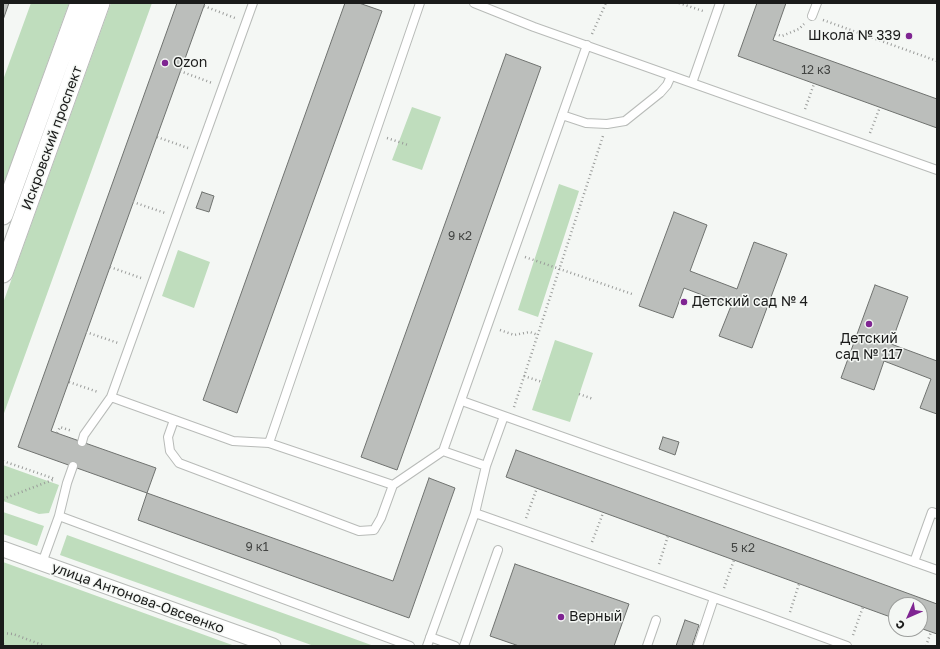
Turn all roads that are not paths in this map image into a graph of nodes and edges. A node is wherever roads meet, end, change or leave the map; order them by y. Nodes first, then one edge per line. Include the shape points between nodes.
1 (80, 3) edge
2 (100, 3) edge
3 (253, 3) edge
4 (420, 3) edge
5 (474, 3) edge
6 (720, 3) edge
7 (817, 3) edge
8 (812, 16) road end
9 (587, 45) junction
10 (671, 76) junction
11 (692, 83) junction
12 (562, 115) junction
13 (937, 170) edge
14 (3, 216) edge
15 (3, 273) edge
16 (111, 397) junction
17 (462, 400) junction
18 (507, 417) junction
19 (174, 420) junction
20 (83, 438) road end
21 (269, 443) junction
22 (443, 451) junction
23 (73, 466) dead end
24 (486, 466) junction
25 (393, 485) junction
26 (475, 513) junction
27 (937, 514) edge
28 (58, 516) junction
29 (3, 549) edge
30 (498, 550) dead end
31 (914, 562) junction
32 (42, 563) junction
33 (937, 570) edge
34 (717, 599) junction
35 (656, 620) dead end
36 (430, 637) junction
37 (849, 643) edge
38 (273, 646) edge
39 (410, 646) edge
40 (427, 646) edge
41 (455, 646) edge
42 (464, 646) edge
43 (647, 646) edge
44 (698, 646) edge

1 - 14 street, Искровский проспект
2 - 15 street, Искровский проспект
3 - 16 lane
4 - 21 lane
5 - 9 lane
6 - 11 lane
7 - 8 lane
9 - 10 lane
9 - 12 lane
10 - 11 lane
10 - 12 lane via 660,93 625,121 606,124 586,123
11 - 13 lane
12 - 17 lane
16 - 19 lane
16 - 20 lane
17 - 18 lane
17 - 22 lane
18 - 24 lane
18 - 31 lane
19 - 21 lane via 233,441
19 - 25 lane via 168,437 170,451 179,463 359,531 374,530 382,518
21 - 25 lane
22 - 24 lane
22 - 25 lane
23 - 28 lane
24 - 26 lane
26 - 34 lane
26 - 36 lane
27 - 31 lane via 932,512
28 - 32 lane
28 - 39 lane
29 - 32 street, улица Антонова-Овсеенко
30 - 42 lane
31 - 33 lane
32 - 38 street, улица Антонова-Овсеенко
34 - 37 lane
34 - 44 lane
35 - 43 lane
36 - 40 lane
36 - 41 lane

